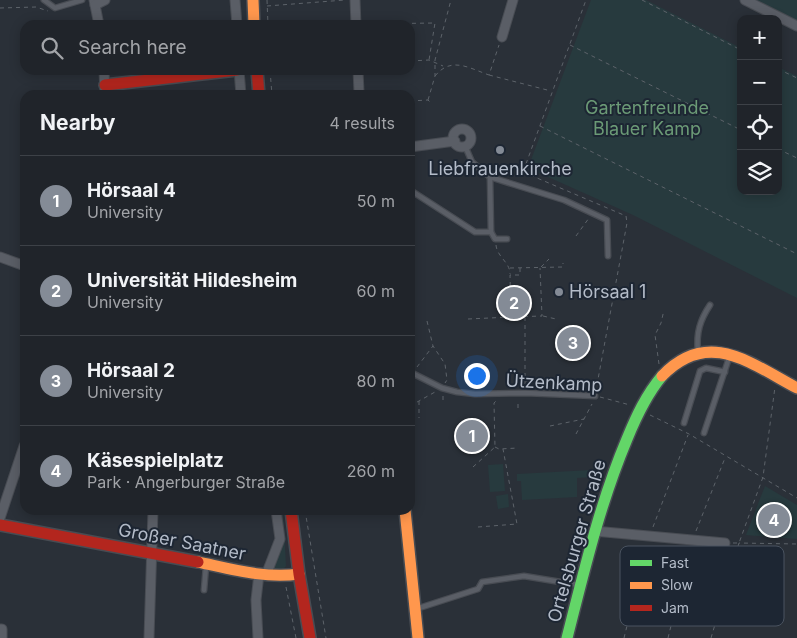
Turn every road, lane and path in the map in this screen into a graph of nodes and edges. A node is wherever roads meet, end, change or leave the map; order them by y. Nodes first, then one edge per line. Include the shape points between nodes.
1 (44, 0) edge
2 (82, 0) edge
3 (105, 0) edge
4 (235, 0) edge
5 (252, 0) edge
6 (267, 0) edge
7 (351, 0) edge
8 (355, 0) edge
9 (451, 0) edge
10 (513, 0) edge
11 (586, 0) edge
12 (642, 0) edge
13 (745, 0) edge
14 (94, 2) edge
15 (267, 6) junction
16 (98, 20) edge
17 (237, 20) edge
18 (254, 20) edge
19 (268, 20) edge
20 (356, 20) edge
21 (415, 24) edge
22 (797, 26) edge
23 (502, 38) joint
24 (570, 45) junction
25 (737, 48) edge
26 (429, 60) junction
27 (415, 61) edge
28 (435, 62) junction
29 (444, 66) junction
30 (782, 71) edge
31 (104, 75) edge
32 (205, 75) edge
33 (239, 75) edge
34 (257, 75) edge
35 (270, 75) edge
36 (358, 75) edge
37 (489, 75) junction
38 (435, 76) junction
39 (797, 78) edge
40 (105, 90) edge
41 (240, 90) edge
42 (259, 90) edge
43 (272, 90) edge
44 (359, 90) edge
45 (552, 92) junction
46 (428, 100) junction
47 (415, 101) edge
48 (432, 104) dead end
49 (540, 126) junction
50 (737, 128) edge
51 (454, 141) junction
52 (465, 146) junction
53 (415, 147) edge
54 (780, 150) edge
55 (797, 158) edge
56 (516, 170) dead end
57 (523, 172) junction
58 (490, 177) junction
59 (415, 193) edge
60 (588, 221) dead end
61 (491, 232) junction
62 (576, 236) dead end
63 (507, 240) dead end
64 (497, 251) dead end
65 (797, 254) edge
66 (608, 256) dead end
67 (549, 259) dead end
68 (1, 261) edge
69 (562, 263) dead end
70 (20, 265) edge
71 (510, 268) junction
72 (520, 268) junction
73 (540, 268) junction
74 (510, 276) junction
75 (710, 305) dead end
76 (664, 310) dead end
77 (525, 316) junction
78 (542, 316) junction
79 (511, 317) junction
80 (556, 318) dead end
81 (468, 319) dead end
82 (427, 321) dead end
83 (433, 346) junction
84 (699, 352) junction
85 (731, 354) junction
86 (415, 368) edge
87 (666, 372) junction
88 (725, 372) junction
89 (415, 375) edge
90 (776, 377) junction
91 (442, 388) junction
92 (797, 388) edge
93 (519, 393) junction
94 (500, 394) junction
95 (578, 395) junction
96 (595, 396) junction
97 (418, 400) junction
98 (415, 402) edge
99 (443, 404) dead end
100 (518, 408) dead end
101 (639, 410) junction
102 (419, 418) dead end
103 (585, 419) junction
104 (684, 422) dead end
105 (550, 426) dead end
106 (704, 433) dead end
107 (576, 434) dead end
108 (495, 447) junction
109 (518, 448) dead end
110 (503, 449) junction
111 (20, 458) edge
112 (473, 467) dead end
113 (763, 477) junction
114 (797, 498) edge
115 (153, 515) edge
116 (277, 515) edge
117 (292, 515) edge
118 (306, 515) edge
119 (406, 515) edge
120 (0, 518) edge
121 (0, 525) edge
122 (478, 527) dead end
123 (594, 531) junction
124 (725, 543) joint
125 (739, 543) junction
126 (797, 544) edge
127 (738, 546) edge
128 (152, 555) junction
129 (206, 565) junction
130 (298, 574) junction
131 (263, 575) junction
132 (284, 576) junction
133 (580, 585) junction
134 (204, 590) dead end
135 (415, 610) junction
136 (715, 626) edge
137 (0, 629) edge
138 (2, 638) edge
139 (149, 638) edge
140 (258, 638) edge
141 (296, 638) edge
142 (310, 638) edge
143 (326, 638) edge
144 (418, 638) edge
145 (567, 638) edge
146 (711, 638) edge

1 - 2 lane via 55,8
3 - 14 street
4 - 17 street
5 - 18 street
6 - 15 path
7 - 15 path
8 - 20 street
9 - 28 path
10 - 23 street
11 - 24 path
12 - 25 path
13 - 22 street
14 - 16 street
15 - 19 path
21 - 26 path via 435,23
23 - 37 path
24 - 45 path
24 - 50 path
26 - 27 path
26 - 28 path
28 - 29 path
28 - 38 path
29 - 37 path via 459,65
29 - 38 path
30 - 39 path
31 - 40 street
32 - 40 street
33 - 41 street
34 - 42 street
35 - 43 path
36 - 44 street
37 - 45 path
38 - 46 path
45 - 49 path
46 - 47 path
46 - 48 path
49 - 57 path
49 - 65 path
51 - 52 street
51 - 52 street via 456,131 466,130 471,137
51 - 53 street
52 - 58 lane via 472,162
54 - 55 path
56 - 57 path
57 - 96 path via 626,216
58 - 61 lane
58 - 66 lane via 564,200 607,220
59 - 61 lane via 475,232
60 - 62 path
61 - 63 lane via 496,239
64 - 71 path
67 - 73 path
68 - 70 street
69 - 73 path via 563,267
71 - 72 path
71 - 74 path
72 - 73 path
72 - 74 path via 520,276
73 - 78 path
74 - 79 path
75 - 84 lane via 702,316 697,337
76 - 87 path via 655,335 658,364
77 - 78 path
77 - 79 path
77 - 95 path via 525,381 571,380
78 - 80 path
79 - 81 path
82 - 83 path
83 - 86 path
83 - 91 path via 445,364 448,380
84 - 85 street, Ortelsburger Straße
84 - 87 street, Ortelsburger Straße via 679,361
85 - 88 lane
85 - 90 street, Ortelsburger Straße
87 - 101 street, Ortelsburger Straße
88 - 104 lane via 700,370
88 - 106 lane
89 - 91 lane, Ützenkamp
90 - 92 street, Ortelsburger Straße
90 - 113 path
91 - 94 lane, Ützenkamp via 475,394
91 - 97 path
91 - 99 path
93 - 94 lane, Ützenkamp
93 - 95 lane, Ützenkamp
93 - 100 path
94 - 108 path via 494,403
95 - 96 lane, Ützenkamp
96 - 101 path, Ützenkamp
96 - 103 path
97 - 98 path
97 - 102 path
101 - 113 path, Ützenkamp
101 - 123 street, Ortelsburger Straße via 613,470
103 - 105 path
103 - 107 path
108 - 110 path
108 - 112 path
109 - 110 path
110 - 122 path via 517,524
111 - 120 street
113 - 114 path, Ützenkamp
113 - 125 path
115 - 128 street
116 - 131 street via 280,539
117 - 130 street
118 - 143 path
119 - 135 street
121 - 128 street, Großer Saatner
123 - 124 street
123 - 133 street, Ortelsburger Straße
124 - 125 path
125 - 126 path
125 - 127 path
128 - 129 street, Großer Saatner
128 - 139 street
129 - 131 street, Großer Saatner
129 - 134 lane
130 - 132 street, Großer Saatner
130 - 142 street
131 - 132 street, Großer Saatner
131 - 140 street via 256,600
132 - 141 path
133 - 135 lane via 524,576 482,582 478,589
133 - 145 street, Ortelsburger Straße
135 - 144 street
136 - 146 path
137 - 138 street

